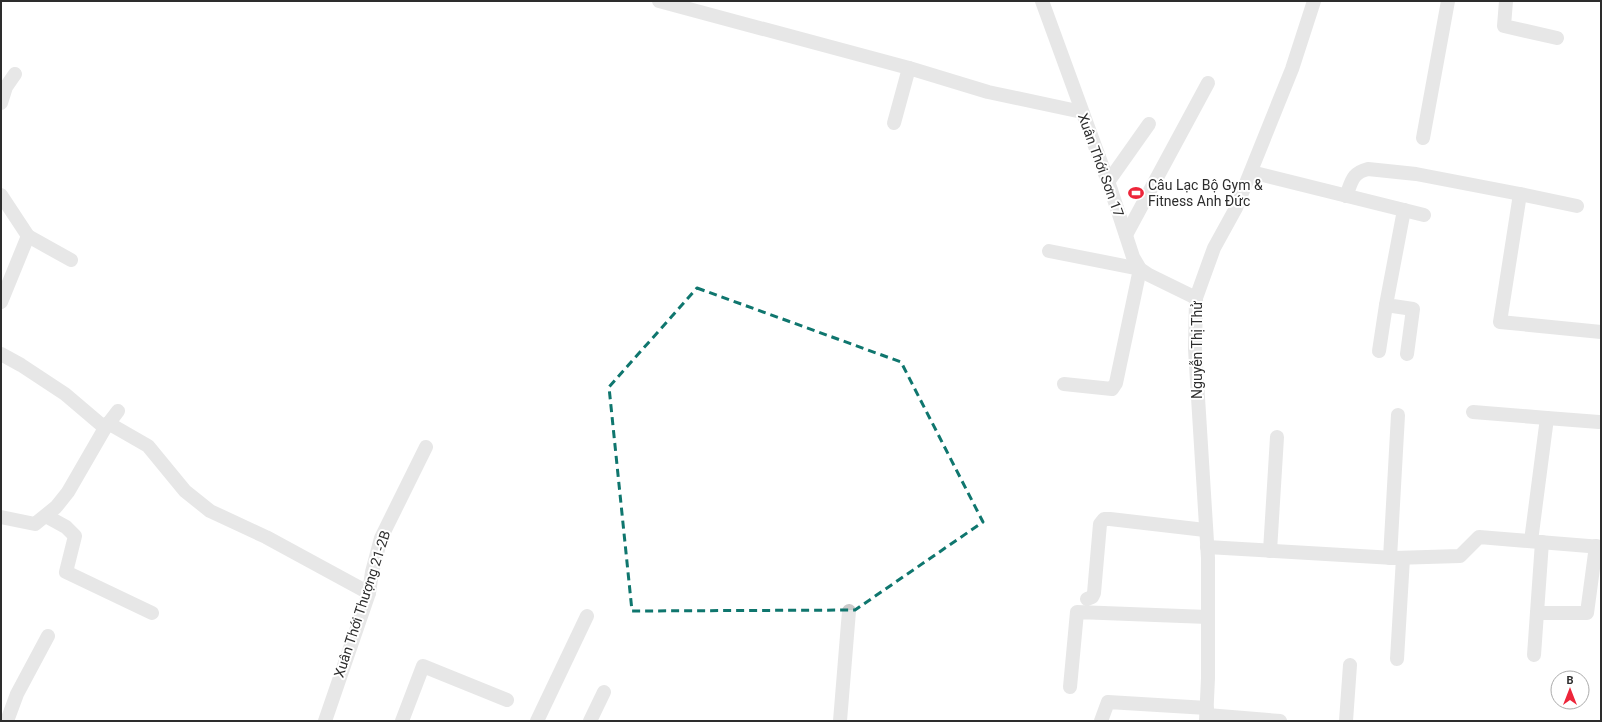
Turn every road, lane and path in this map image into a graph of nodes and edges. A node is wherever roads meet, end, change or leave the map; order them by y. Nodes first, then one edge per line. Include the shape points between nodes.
1 (658, 1) edge
2 (1042, 1) edge
3 (1314, 1) edge
4 (1448, 1) edge
5 (1506, 1) edge
6 (680, 4) edge
7 (1557, 38) dead end
8 (909, 68) junction
9 (15, 74) dead end
10 (1208, 84) dead end
11 (1, 102) edge
12 (1082, 112) junction
13 (894, 123) dead end
14 (1148, 124) dead end
15 (1424, 138) dead end
16 (1251, 172) junction
17 (1108, 182) junction
18 (1520, 194) junction
19 (1, 196) edge
20 (1346, 196) junction
21 (1577, 206) dead end
22 (1404, 210) junction
23 (1424, 215) dead end
24 (1126, 235) junction
25 (28, 236) junction
26 (1049, 251) dead end
27 (71, 260) dead end
28 (1140, 268) junction
29 (1196, 298) junction
30 (1, 302) edge
31 (1386, 305) junction
32 (1601, 332) edge
33 (1379, 350) dead end
34 (1, 354) edge
35 (1407, 354) dead end
36 (1064, 384) dead end
37 (118, 411) dead end
38 (1473, 412) dead end
39 (1398, 415) dead end
40 (1547, 418) junction
41 (1598, 422) dead end
42 (106, 426) junction
43 (1277, 437) dead end
44 (426, 447) dead end
45 (46, 516) junction
46 (1, 517) edge
47 (1206, 530) junction
48 (1537, 542) junction
49 (1207, 547) junction
50 (1599, 547) edge
51 (1270, 551) junction
52 (1397, 558) junction
53 (369, 593) junction
54 (1087, 599) dead end
55 (849, 611) dead end
56 (152, 612) dead end
57 (1537, 613) junction
58 (587, 616) dead end
59 (1208, 617) junction
60 (48, 636) dead end
61 (1534, 655) dead end
62 (1397, 659) dead end
63 (1350, 665) dead end
64 (1070, 687) dead end
65 (604, 692) dead end
66 (507, 700) dead end
67 (1207, 715) edge
68 (7, 721) edge
69 (325, 721) edge
70 (402, 721) edge
71 (537, 721) edge
72 (590, 721) edge
73 (840, 721) edge
74 (1101, 721) edge
75 (1280, 721) edge
76 (1346, 721) edge

1 - 6 street
2 - 12 street, Xuân Thới Sơn 17
3 - 16 street, Nguyễn Thị Thử via 1292,69
4 - 15 street
5 - 7 street via 1504,26
6 - 8 street
8 - 12 street via 988,92
8 - 13 street
9 - 11 street via 6,87
10 - 24 street
12 - 17 street, Xuân Thới Sơn 17
14 - 17 street
16 - 20 street
16 - 29 street, Nguyễn Thị Thử via 1236,208 1214,248
17 - 24 street, Xuân Thới Sơn 17
18 - 20 street via 1416,174 1368,169 1354,176
18 - 21 street
18 - 32 street via 1500,322
19 - 25 street
20 - 22 street
22 - 23 street
22 - 31 street
24 - 28 street, Xuân Thới Sơn 17 via 1133,257
25 - 27 street
25 - 30 street
26 - 28 street
28 - 29 street, Xuân Thới Sơn 17
28 - 36 street via 1116,383 1112,389
29 - 47 street, Nguyễn Thị Thử via 1194,349
31 - 33 street
31 - 35 street via 1413,309
34 - 42 street via 65,394
37 - 42 street
38 - 40 street
39 - 52 street
40 - 41 street
40 - 48 street
42 - 45 street via 68,492
42 - 53 street via 148,446 185,491 210,511 266,537
43 - 51 street
44 - 53 street, Xuân Thới Thượng 21-2B via 381,538
45 - 46 street via 35,524
45 - 56 street via 66,527 75,536 66,572
47 - 49 street, Nguyễn Thị Thử
47 - 54 street via 1104,519 1100,524 1094,593
48 - 50 street
48 - 52 street via 1479,537 1460,556
48 - 57 street
49 - 51 street
49 - 59 street, Nguyễn Thị Thử
50 - 57 street via 1587,613
51 - 52 street
52 - 62 street
53 - 69 street, Xuân Thới Thượng 21-2B
55 - 73 street
57 - 61 street
58 - 71 street
59 - 64 street via 1077,612
59 - 67 street, Nguyễn Thị Thử
60 - 68 street via 17,694
63 - 76 street
65 - 72 street
66 - 70 street via 423,666
67 - 74 street via 1108,702
67 - 75 street

